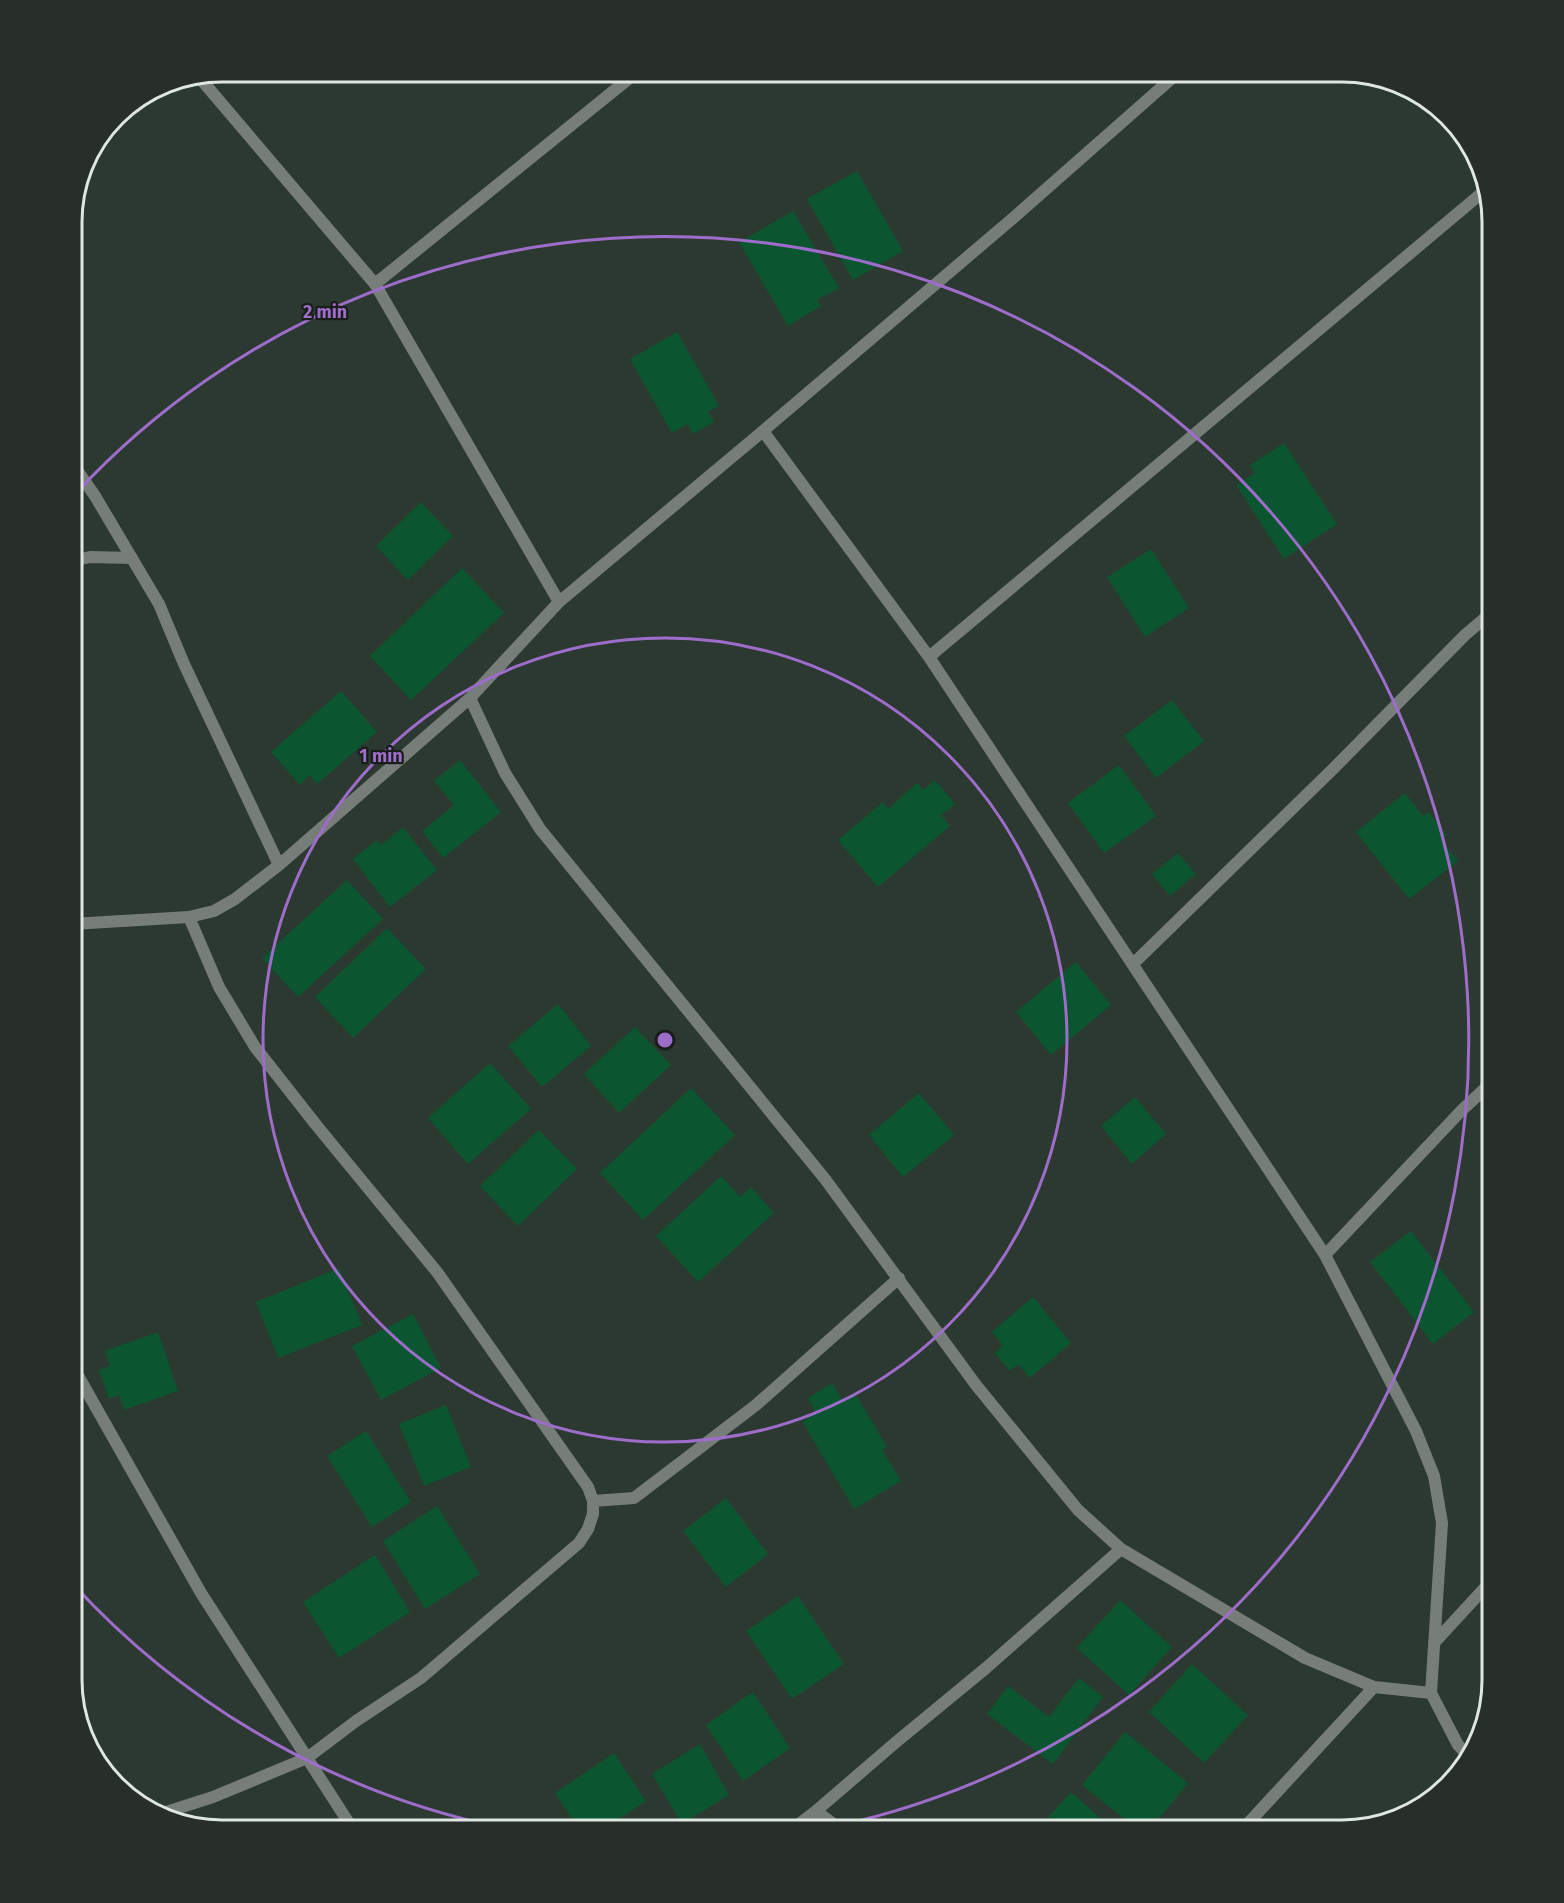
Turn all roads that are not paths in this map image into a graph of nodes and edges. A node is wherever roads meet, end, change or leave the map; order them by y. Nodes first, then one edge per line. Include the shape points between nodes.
1 (623, 83) edge
2 (1166, 83) edge
3 (205, 84) edge
4 (1479, 195) edge
5 (375, 284) junction
6 (763, 431) junction
7 (83, 479) edge
8 (132, 558) junction
9 (83, 559) edge
10 (559, 602) junction
11 (1482, 621) edge
12 (929, 657) junction
13 (470, 698) junction
14 (279, 865) junction
15 (189, 917) junction
16 (83, 923) edge
17 (1133, 964) junction
18 (1482, 1091) edge
19 (1325, 1255) junction
20 (899, 1278) junction
21 (82, 1383) edge
22 (593, 1501) junction
23 (1120, 1549) junction
24 (1482, 1591) edge
25 (1434, 1643) junction
26 (1374, 1687) junction
27 (1431, 1693) junction
28 (1463, 1750) edge
29 (308, 1758) junction
30 (171, 1811) edge
31 (816, 1811) junction
32 (347, 1820) edge
33 (804, 1820) edge
34 (828, 1820) edge
35 (1250, 1820) edge

1 - 5 street
2 - 6 street
3 - 5 street
4 - 12 street
5 - 10 street
6 - 10 street
6 - 12 street
7 - 8 street
8 - 9 street
8 - 14 street via 159,604
10 - 13 street
11 - 17 street
12 - 17 street
13 - 14 street
13 - 20 street via 505,773 540,829 818,1169
14 - 15 street via 214,911
15 - 16 street
15 - 22 street via 219,987 255,1047 437,1272 568,1457
17 - 19 street
18 - 19 street
19 - 25 street via 1416,1431 1434,1476 1442,1523
20 - 22 street via 756,1405 634,1498
20 - 23 street via 976,1385 1078,1510
21 - 29 street via 201,1593
22 - 29 street via 588,1529 556,1564 421,1678
23 - 26 street via 1305,1658
23 - 31 street
24 - 25 street
25 - 27 street
26 - 27 street
26 - 35 street
27 - 28 street
29 - 30 street
29 - 32 street
31 - 33 street
31 - 34 street

